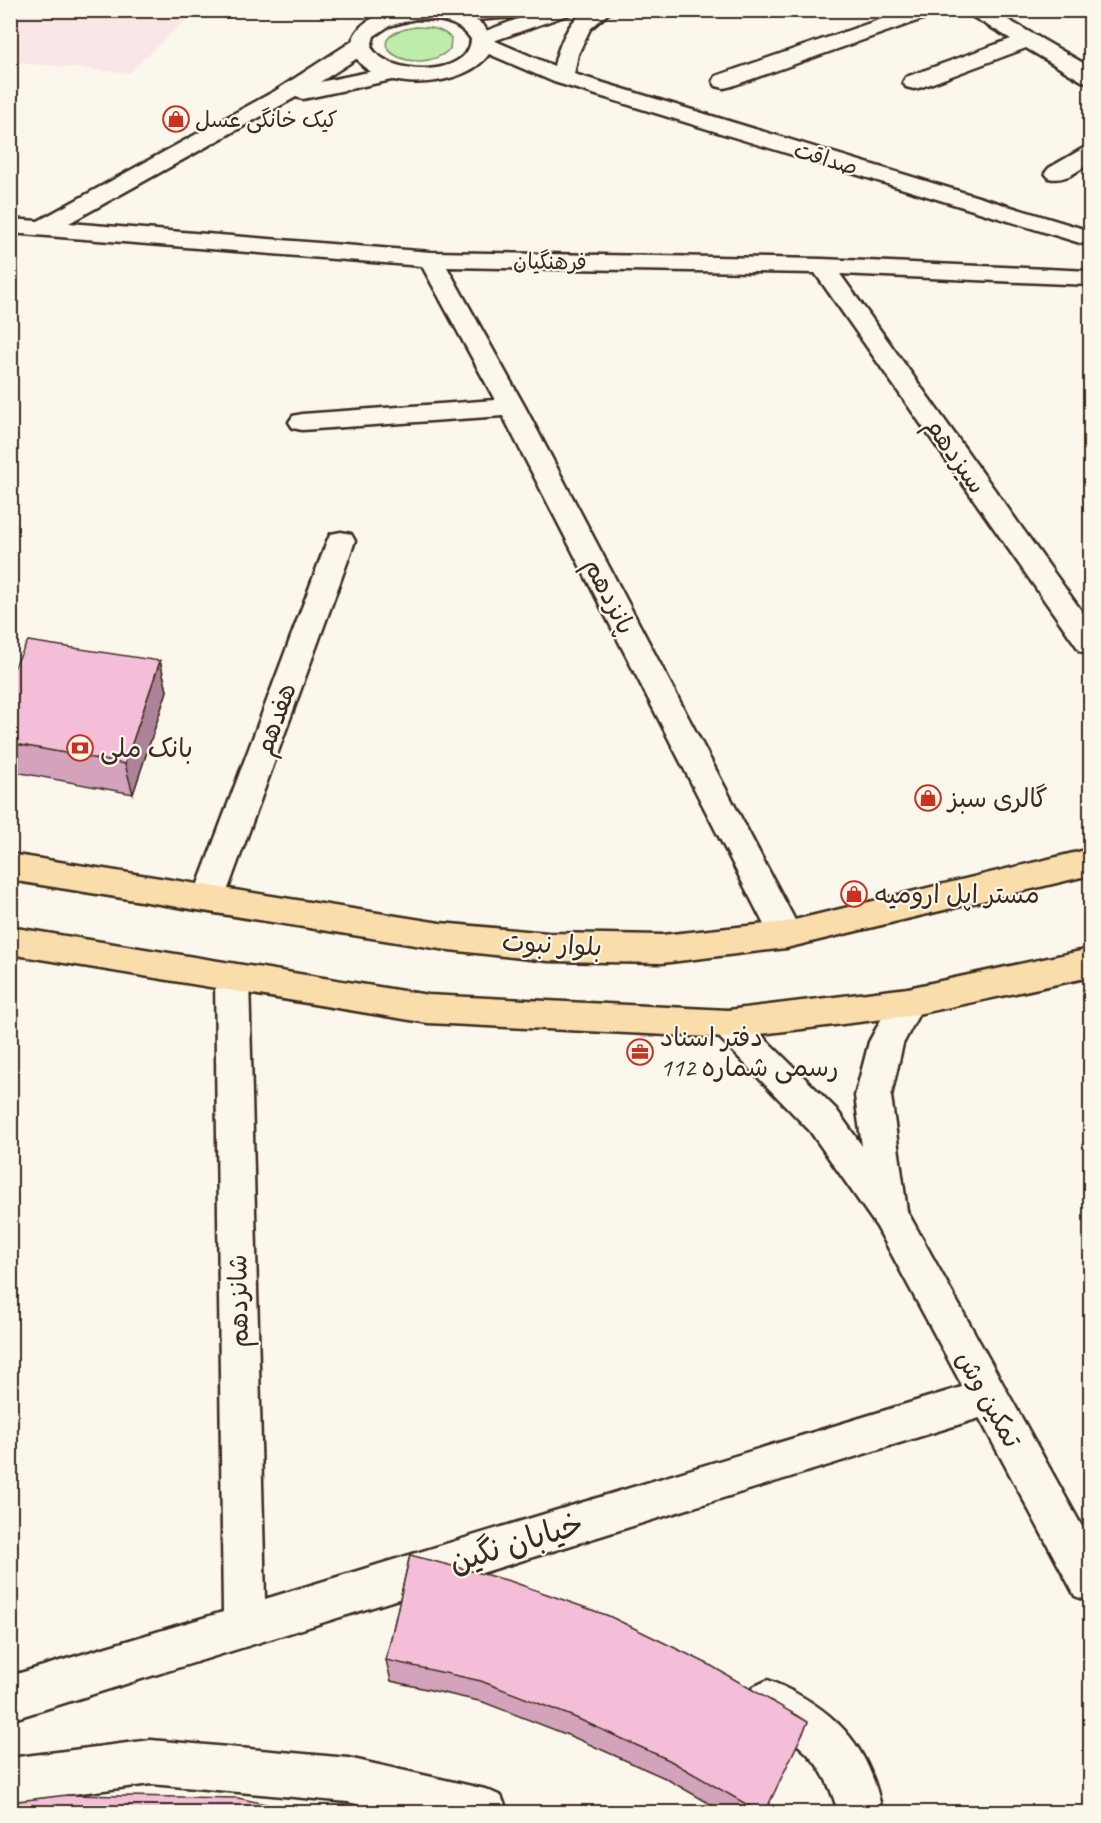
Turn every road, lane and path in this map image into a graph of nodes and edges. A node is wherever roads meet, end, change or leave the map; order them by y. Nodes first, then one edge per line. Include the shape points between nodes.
1 (526, 10) edge
2 (562, 10) edge
3 (602, 10) edge
4 (930, 10) edge
5 (975, 10) edge
6 (438, 13) edge
7 (377, 16) edge
8 (1028, 40) junction
9 (482, 41) junction
10 (359, 47) junction
11 (452, 71) junction
12 (393, 73) junction
13 (1090, 76) edge
14 (562, 77) junction
15 (724, 81) dead end
16 (914, 82) dead end
17 (283, 96) junction
18 (1090, 154) edge
19 (1057, 173) dead end
20 (10, 226) edge
21 (41, 229) junction
22 (1090, 239) edge
23 (431, 259) junction
24 (822, 266) junction
25 (1090, 278) edge
26 (512, 407) junction
27 (302, 422) dead end
28 (341, 541) dead end
29 (1090, 644) edge
30 (1090, 862) edge
31 (10, 867) edge
32 (209, 897) junction
33 (786, 935) junction
34 (10, 940) edge
35 (1090, 963) edge
36 (232, 978) junction
37 (908, 1002) junction
38 (728, 1024) junction
39 (890, 1215) junction
40 (988, 1398) junction
41 (1090, 1581) edge
42 (244, 1625) junction
43 (733, 1686) edge
44 (10, 1698) edge
45 (10, 1780) edge
46 (485, 1812) edge
47 (860, 1812) edge

1 - 6 street
2 - 9 street
3 - 14 street via 581,26 567,54
4 - 15 street
5 - 8 street
6 - 7 street
6 - 9 street, صداقت via 468,23
7 - 10 street
8 - 13 street
8 - 16 street
9 - 11 street via 478,54
9 - 14 street, صداقت
10 - 12 street via 369,62
10 - 17 street
11 - 12 street via 423,76
11 - 14 street, صداقت
12 - 17 street
14 - 22 street, صداقت
17 - 21 street
18 - 19 street
20 - 21 street, فرهنگیان
21 - 23 street, فرهنگیان
23 - 24 street, فرهنگیان
23 - 26 street, پانزدهم
24 - 25 street, فرهنگیان
24 - 29 street, سیزدهم
26 - 27 street
26 - 33 street, پانزدهم
28 - 32 street, هفدهم
30 - 33 main road, بلوار نبوت
31 - 32 main road, بلوار نبوت
32 - 33 main road, بلوار نبوت via 440,936 548,947 662,949
34 - 36 main road
35 - 37 main road
36 - 38 main road via 428,1009
36 - 42 street, شانزدهم
37 - 38 main road
37 - 39 street via 886,1042 873,1096
38 - 39 street via 823,1120
39 - 40 street, تمکین وش
40 - 41 street, تمکین وش
40 - 42 street, خیابان نگین
42 - 44 street, خیابان نگین
43 - 47 street via 797,1716 822,1734 844,1763
45 - 46 street via 151,1762 348,1780

